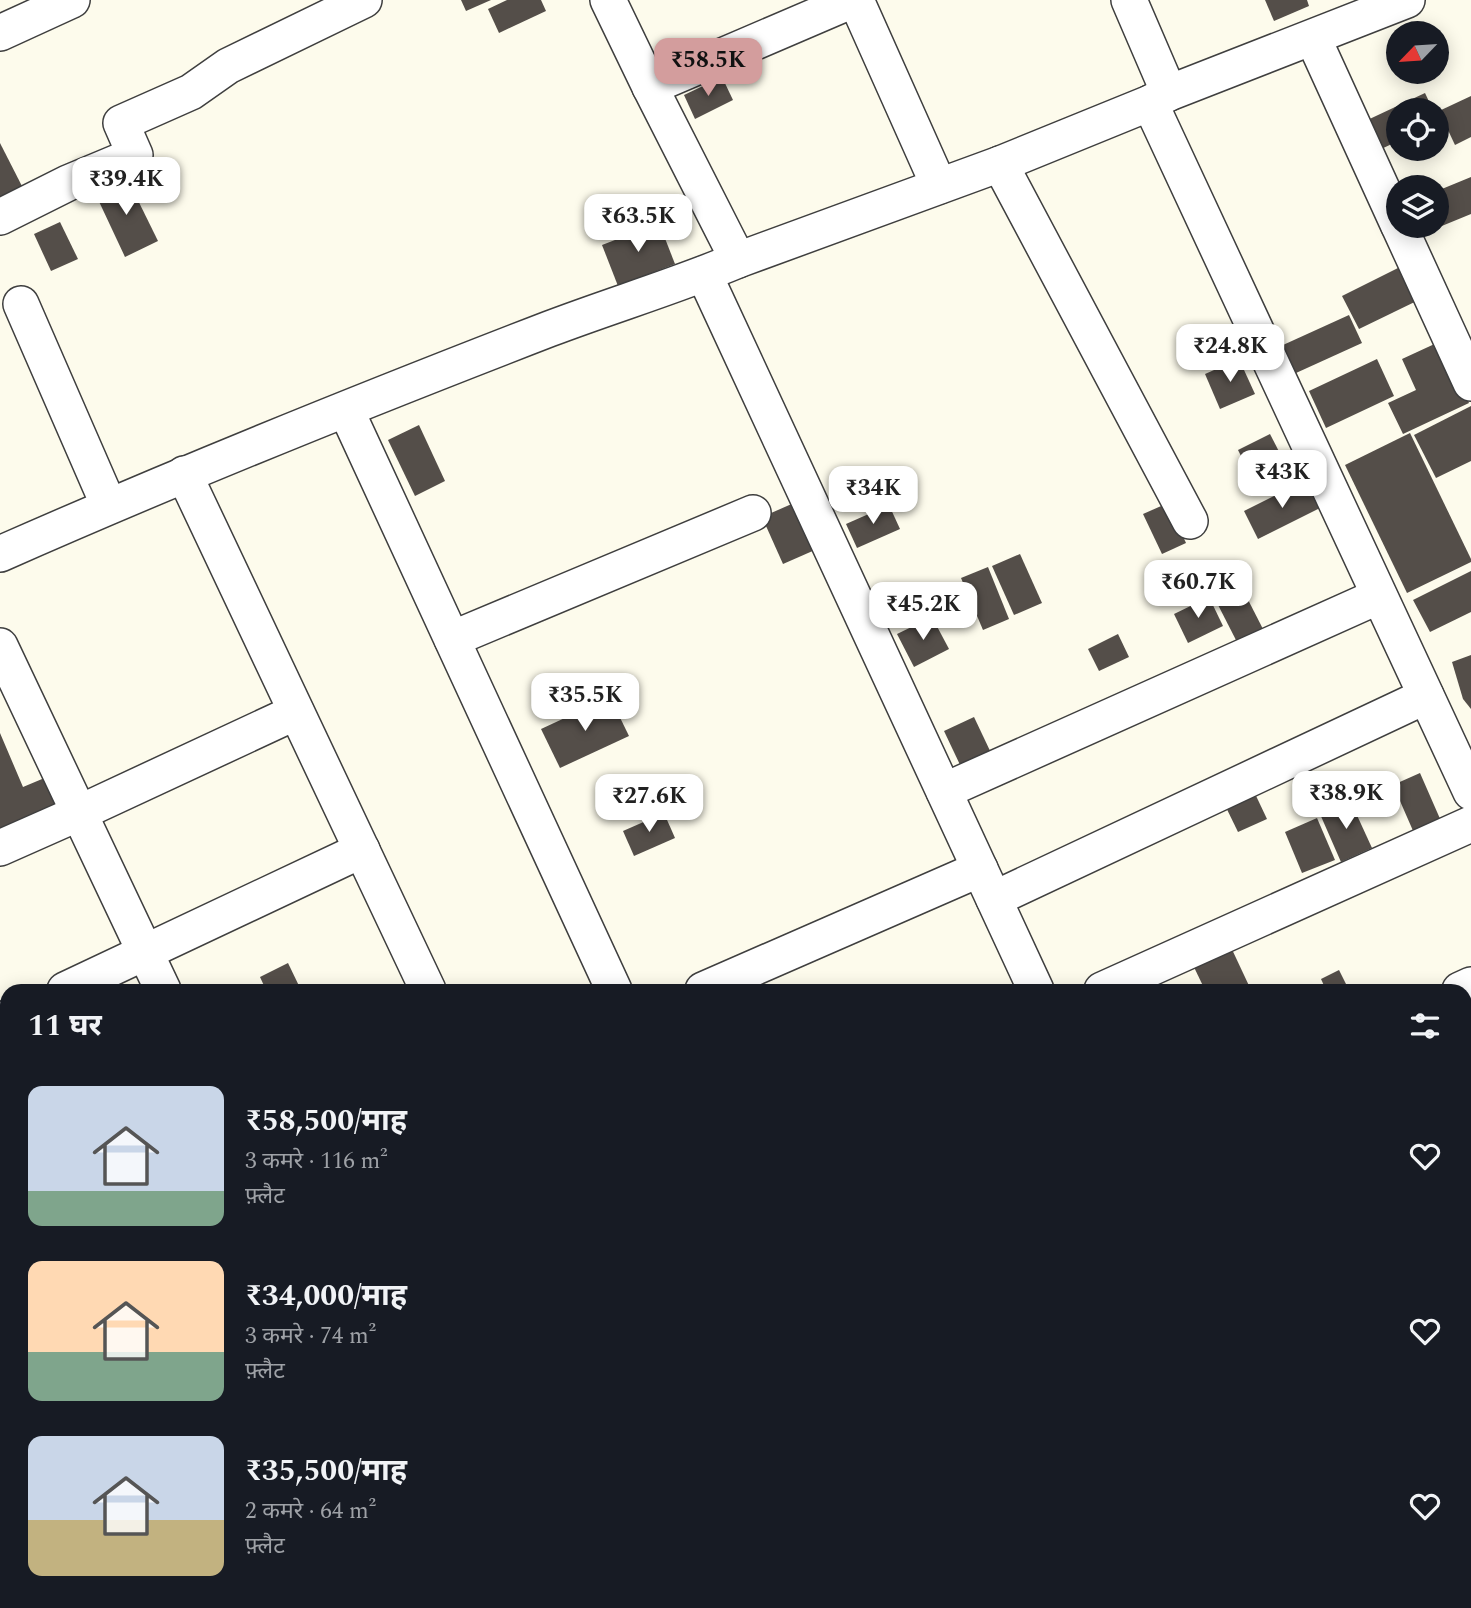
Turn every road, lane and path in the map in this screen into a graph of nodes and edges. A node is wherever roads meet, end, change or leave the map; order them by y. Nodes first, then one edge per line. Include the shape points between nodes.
1 (72, 0) edge
2 (364, 0) edge
3 (608, 0) edge
4 (855, 0) edge
5 (1129, 0) edge
6 (1407, 0) edge
7 (0, 33) edge
8 (1313, 38) junction
9 (650, 87) junction
10 (1160, 98) junction
11 (1000, 164) junction
12 (939, 186) junction
13 (1386, 197) edge
14 (0, 217) edge
15 (1405, 238) edge
16 (738, 260) junction
17 (704, 274) junction
18 (21, 304) dead end
19 (1471, 383) edge
20 (346, 410) junction
21 (184, 474) junction
22 (109, 506) junction
23 (754, 513) dead end
24 (1190, 521) dead end
25 (0, 554) edge
26 (1379, 596) junction
27 (452, 639) junction
28 (0, 646) edge
29 (1426, 696) junction
30 (14, 711) edge
31 (296, 712) junction
32 (944, 791) junction
33 (1471, 792) edge
34 (79, 813) junction
35 (1471, 824) edge
36 (0, 848) edge
37 (362, 850) junction
38 (987, 884) junction
39 (145, 952) junction
40 (78, 984) edge
41 (160, 984) edge
42 (425, 984) edge
43 (611, 984) edge
44 (719, 984) edge
45 (1033, 984) edge
46 (1115, 984) edge

1 - 7 street
2 - 14 street via 228,66 191,92 121,123 135,155
3 - 9 street
4 - 9 street
4 - 12 street
5 - 10 street
6 - 8 street
8 - 10 street
8 - 13 street
9 - 16 street
10 - 11 street
10 - 26 street
11 - 12 street
11 - 24 street
12 - 16 street
15 - 19 street
16 - 17 street
17 - 20 street via 551,328
17 - 32 street
18 - 22 street
20 - 21 street
20 - 27 street
21 - 22 street
21 - 31 street
22 - 25 street
23 - 27 street
26 - 29 street
26 - 32 street
27 - 43 street
28 - 30 street
29 - 33 street
29 - 38 street
30 - 34 street
31 - 34 street
31 - 37 street
32 - 38 street
34 - 36 street
34 - 39 street
35 - 46 street
37 - 39 street
37 - 42 street
38 - 44 street
38 - 45 street
39 - 40 street
39 - 41 street

